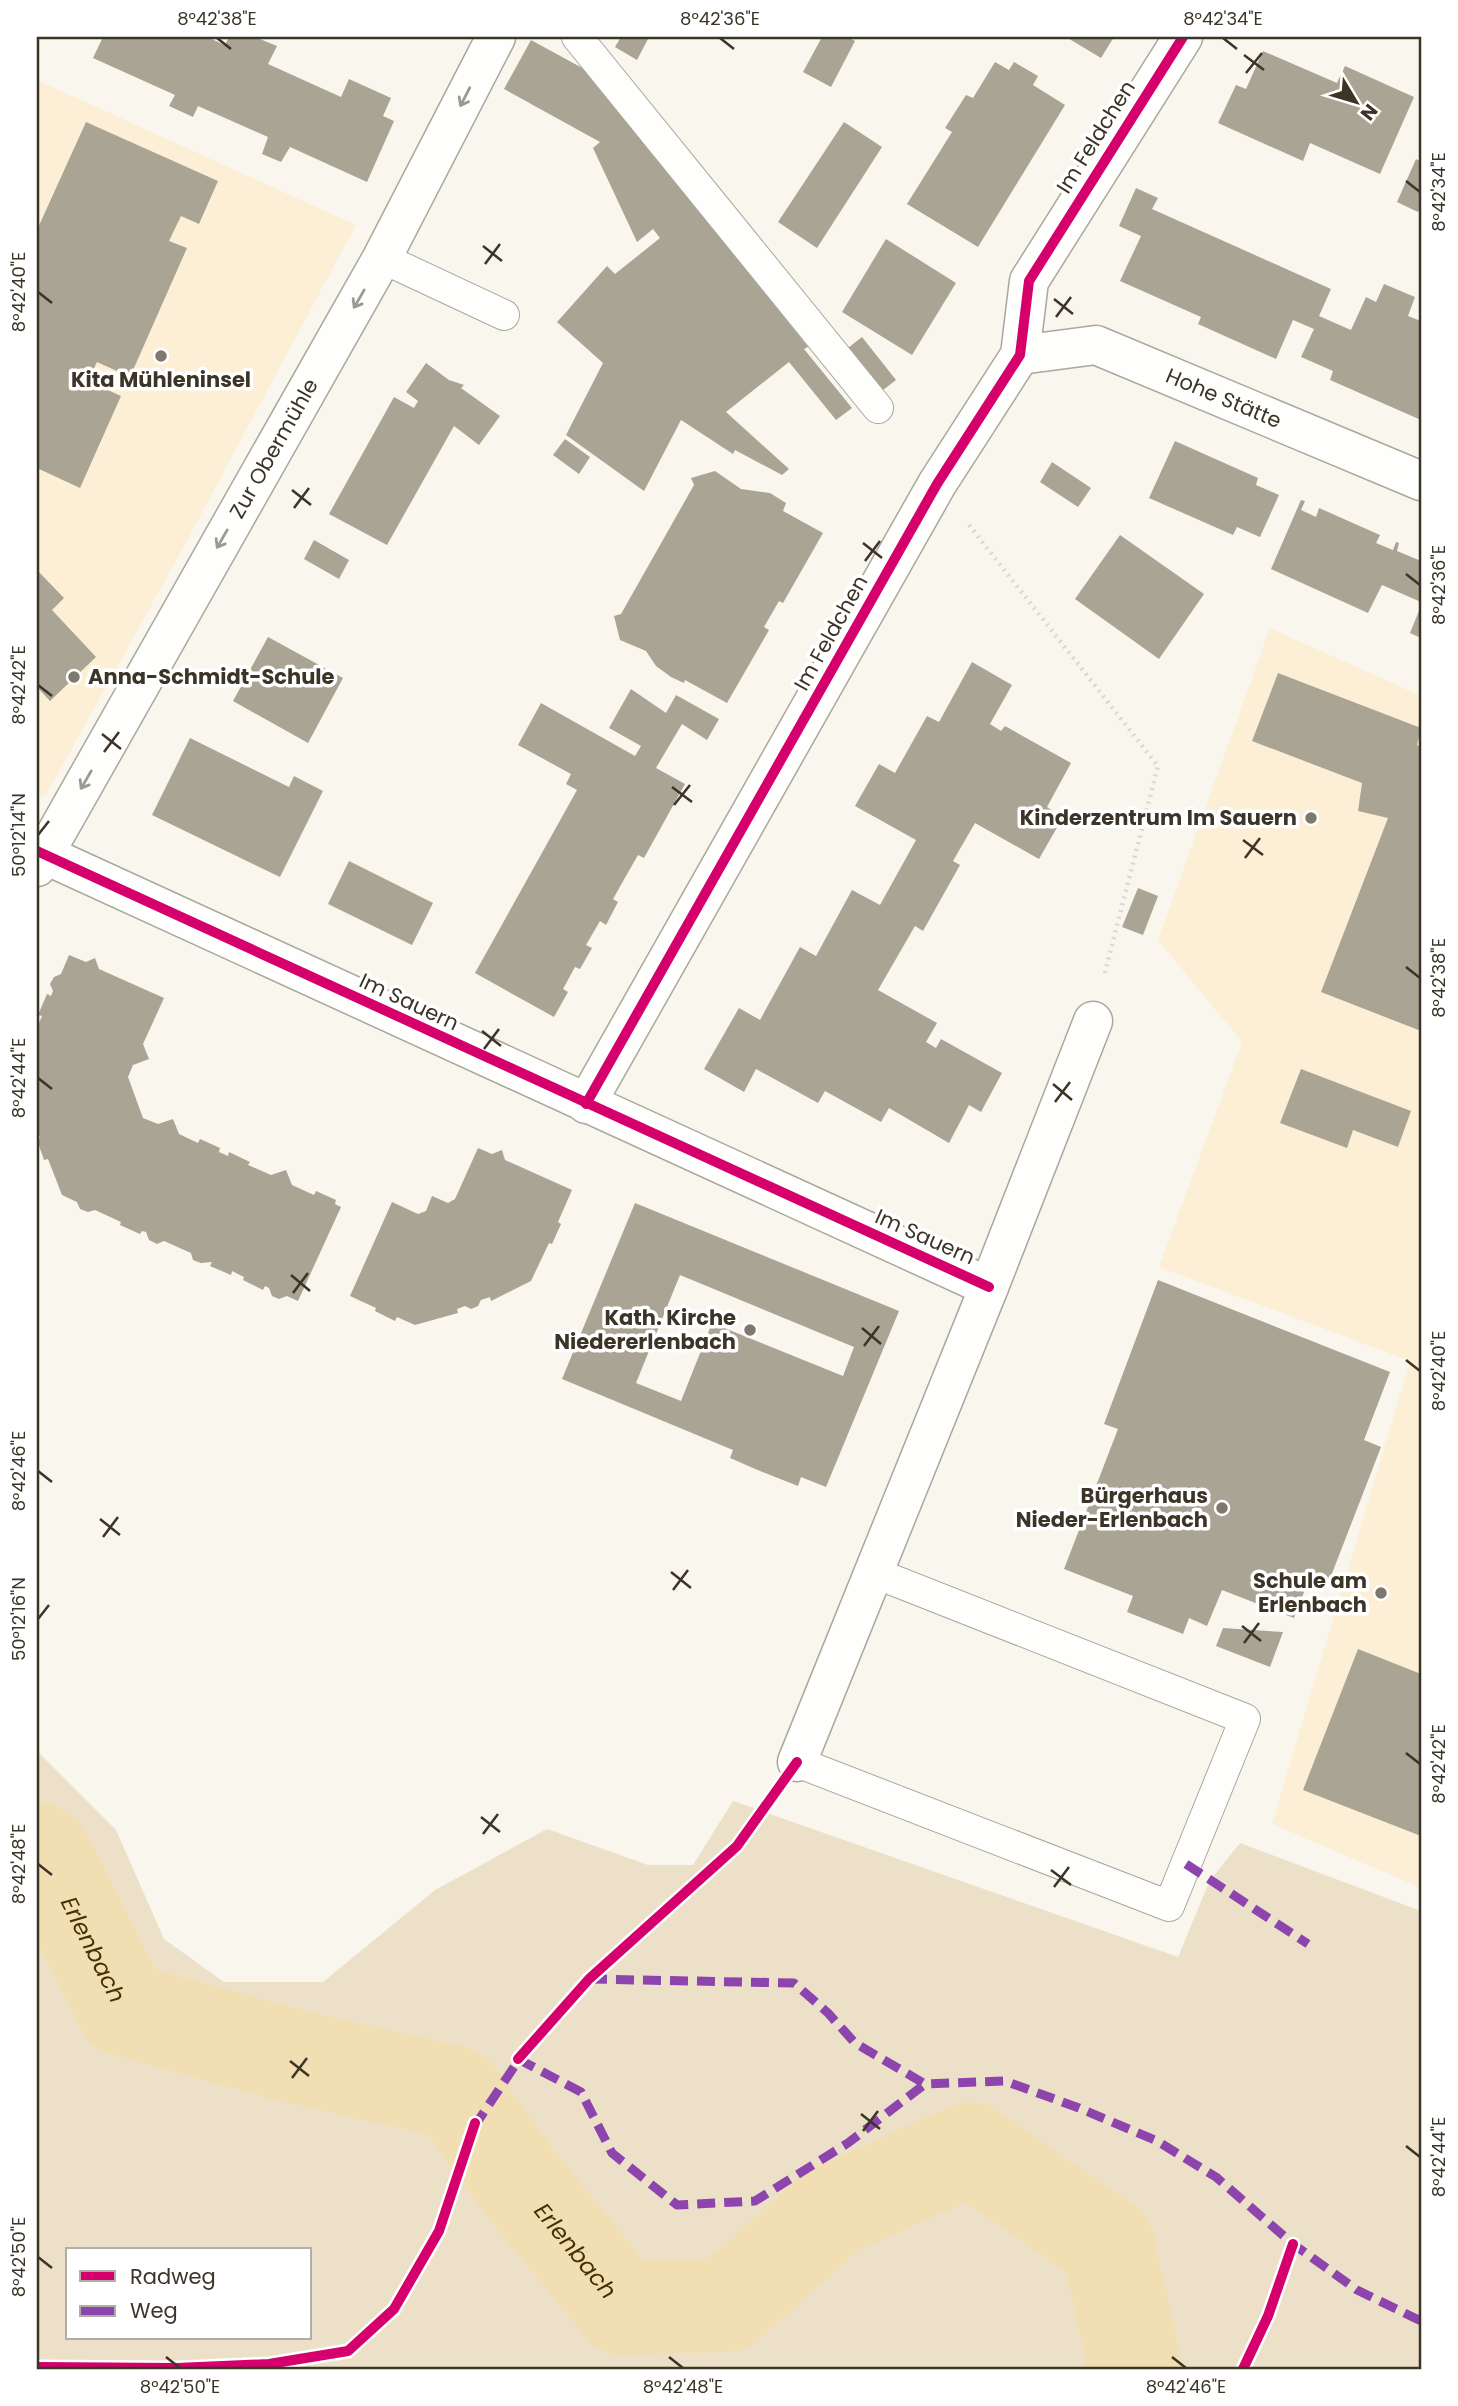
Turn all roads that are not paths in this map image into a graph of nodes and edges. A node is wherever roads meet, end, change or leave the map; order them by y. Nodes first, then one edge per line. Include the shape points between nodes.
1 (496, 37) edge
2 (577, 37) edge
3 (1183, 37) edge
4 (382, 258) junction
5 (504, 315) dead end
6 (1020, 355) junction
7 (878, 408) dead end
8 (1421, 481) edge
9 (39, 857) edge
10 (1093, 1021) road end
11 (586, 1104) junction
12 (989, 1287) junction
13 (875, 1573) junction
14 (797, 1762) joint

1 -> 4 street, Zur Obermühle
2 - 7 lane
3 - 6 street, Im Feldchen via 1029,281
4 - 5 lane
4 -> 9 street, Zur Obermühle
6 - 8 street, Hohe Stätte via 1096,345
6 - 11 street, Im Feldchen via 937,484
9 - 11 street, Im Sauern
10 - 12 street, Im Sauern
11 - 12 street, Im Sauern
12 - 13 street, Im Sauern
13 - 14 street, Im Sauern
13 - 14 lane via 1245,1719 1169,1906

